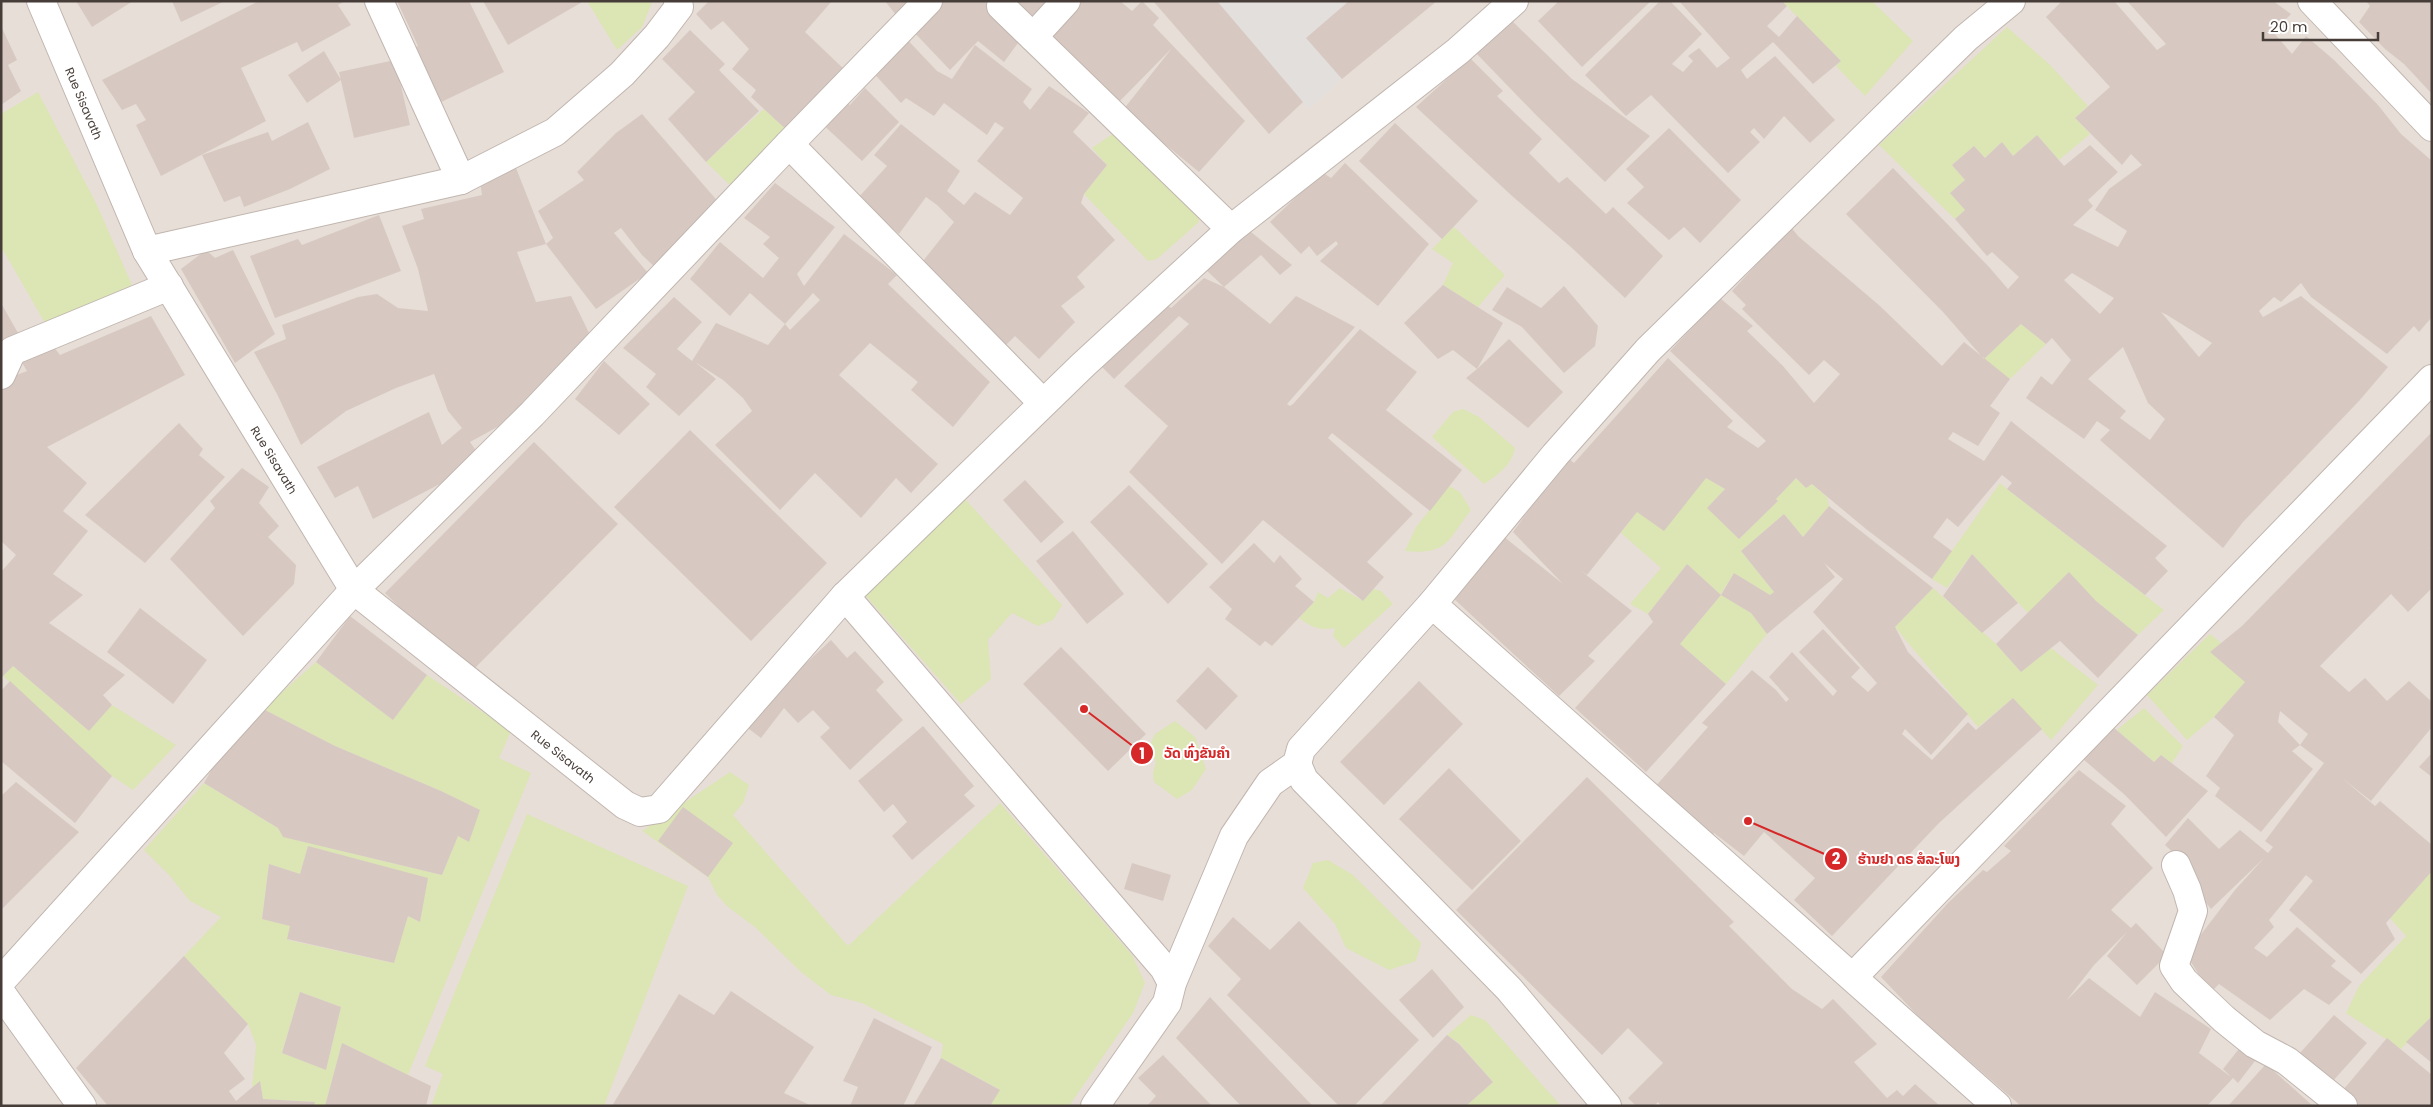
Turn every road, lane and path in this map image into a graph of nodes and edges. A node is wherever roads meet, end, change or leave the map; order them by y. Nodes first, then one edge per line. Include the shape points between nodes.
1 (41, 1) edge
2 (379, 1) edge
3 (678, 1) edge
4 (928, 1) edge
5 (1066, 1) edge
6 (1514, 1) edge
7 (2011, 1) edge
8 (2312, 1) edge
9 (1001, 6) dead end
10 (1033, 37) junction
11 (2432, 127) edge
12 (789, 144) junction
13 (462, 180) junction
14 (1231, 229) junction
15 (147, 251) junction
16 (168, 286) junction
17 (1, 375) edge
18 (2432, 379) edge
19 (1043, 403) junction
20 (354, 590) junction
21 (845, 596) junction
22 (1432, 604) junction
23 (1296, 764) junction
24 (2176, 864) dead end
25 (1853, 977) junction
26 (1, 981) edge
27 (1172, 984) junction
28 (1, 993) edge
29 (82, 1106) edge
30 (1095, 1106) edge
31 (1607, 1106) edge
32 (1997, 1106) edge
33 (2343, 1106) edge

1 - 15 street, Rue Sisavath
2 - 13 street
3 - 13 street via 679,7 657,36 622,74 555,132
4 - 12 street
5 - 10 street
6 - 14 street via 1458,51
7 - 22 street via 1966,38 1648,350
8 - 11 street
9 - 10 street
10 - 14 street
12 - 19 street
12 - 20 street via 532,414
13 - 15 street
14 - 19 street
15 - 16 street, Rue Sisavath
16 - 17 street via 12,351
16 - 20 street, Rue Sisavath
18 - 25 street
19 - 21 street
20 - 21 street, Rue Sisavath via 625,805 640,812 659,809
20 - 26 street
21 - 27 street via 1164,968
22 - 23 street via 1301,749
22 - 25 street
23 - 27 street via 1270,783 1234,836
23 - 31 street via 1304,780 1509,989
24 - 33 street via 2193,911 2174,966 2184,981 2255,1044 2286,1061
25 - 32 street
27 - 30 street via 1167,1003
28 - 29 street

